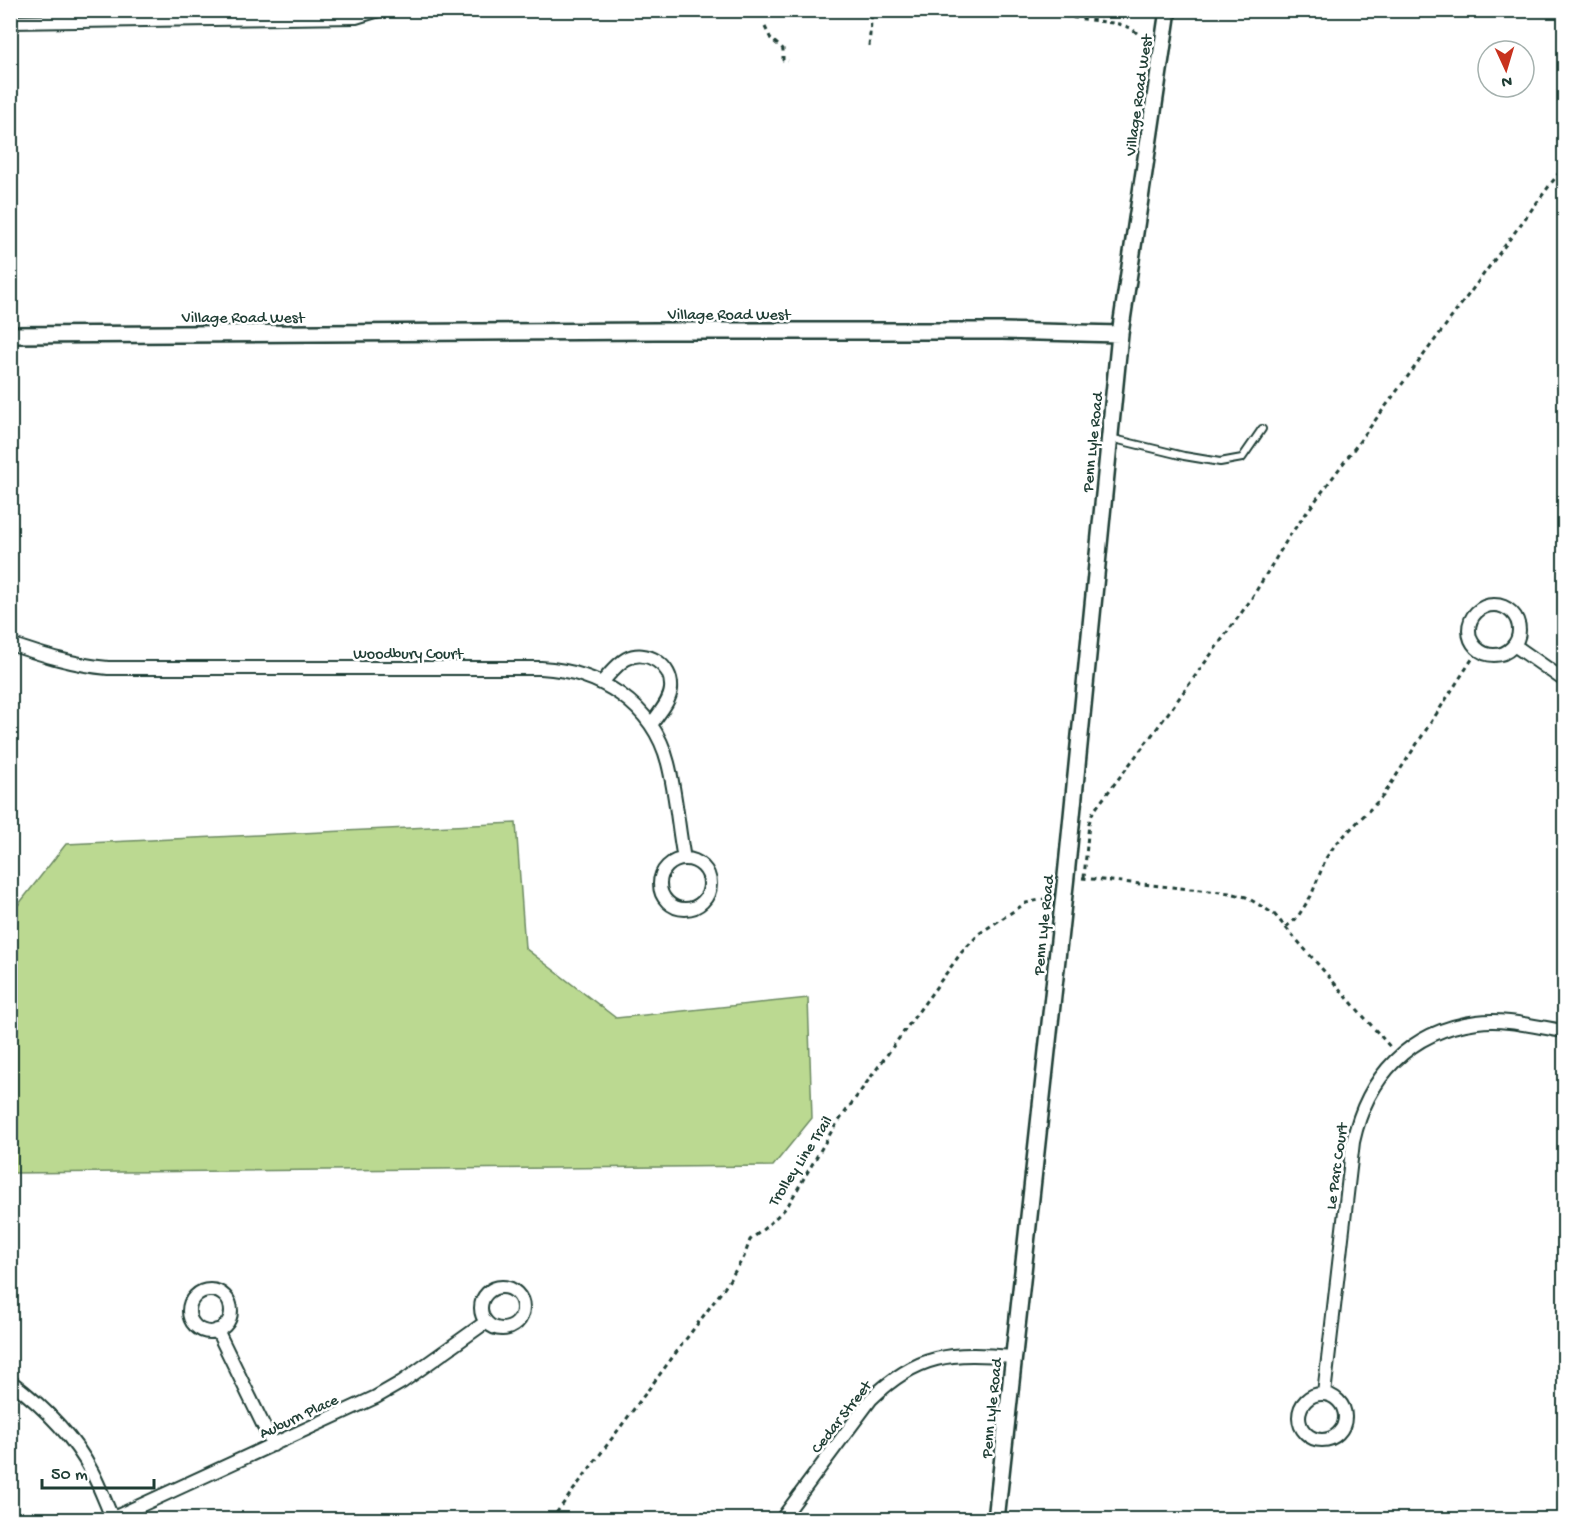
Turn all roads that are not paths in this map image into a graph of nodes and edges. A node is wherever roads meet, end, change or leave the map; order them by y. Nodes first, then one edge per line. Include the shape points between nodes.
1 (379, 10) edge
2 (1168, 10) edge
3 (10, 22) edge
4 (1120, 334) junction
5 (10, 335) edge
6 (1262, 429) dead end
7 (1110, 438) junction
8 (10, 644) edge
9 (1514, 645) junction
10 (1564, 680) edge
11 (602, 682) junction
12 (651, 725) junction
13 (684, 859) junction
14 (1564, 1031) edge
15 (486, 1322) dead end
16 (217, 1330) dead end
17 (1014, 1357) junction
18 (10, 1381) edge
19 (1324, 1394) dead end
20 (273, 1445) junction
21 (111, 1519) edge
22 (781, 1520) edge
23 (996, 1520) edge

1 - 3 street via 356,17
2 - 4 street, Village Road West
4 - 5 street, Village Road West via 635,331
4 - 7 street, Penn Lyle Road
6 - 7 lane via 1242,458 1220,462
7 - 17 street, Penn Lyle Road
8 - 11 street, Woodbury Court via 69,662 108,668 542,668 581,674
9 - 9 street via 1519,628 1516,618 1505,607 1488,605 1478,609 1469,621 1470,640 1485,654 1498,655
9 - 10 street
11 - 12 street, Woodbury Court via 621,694
11 - 12 street via 619,664 636,656 657,660 670,677 671,688
12 - 13 street, Woodbury Court via 668,763
13 - 13 street via 667,866 659,886 662,897 682,910 698,906 706,899 710,884 705,868
14 - 19 street, Le Parc Court via 1503,1022 1454,1026 1412,1046 1379,1078 1366,1099 1353,1142
15 - 20 street, Auburn Place via 402,1382
16 - 20 street
17 - 22 street, Cedar Street via 950,1355 918,1365 888,1382
17 - 23 street, Penn Lyle Road
18 - 21 street via 54,1419 73,1442 91,1471
20 - 21 street, Auburn Place

